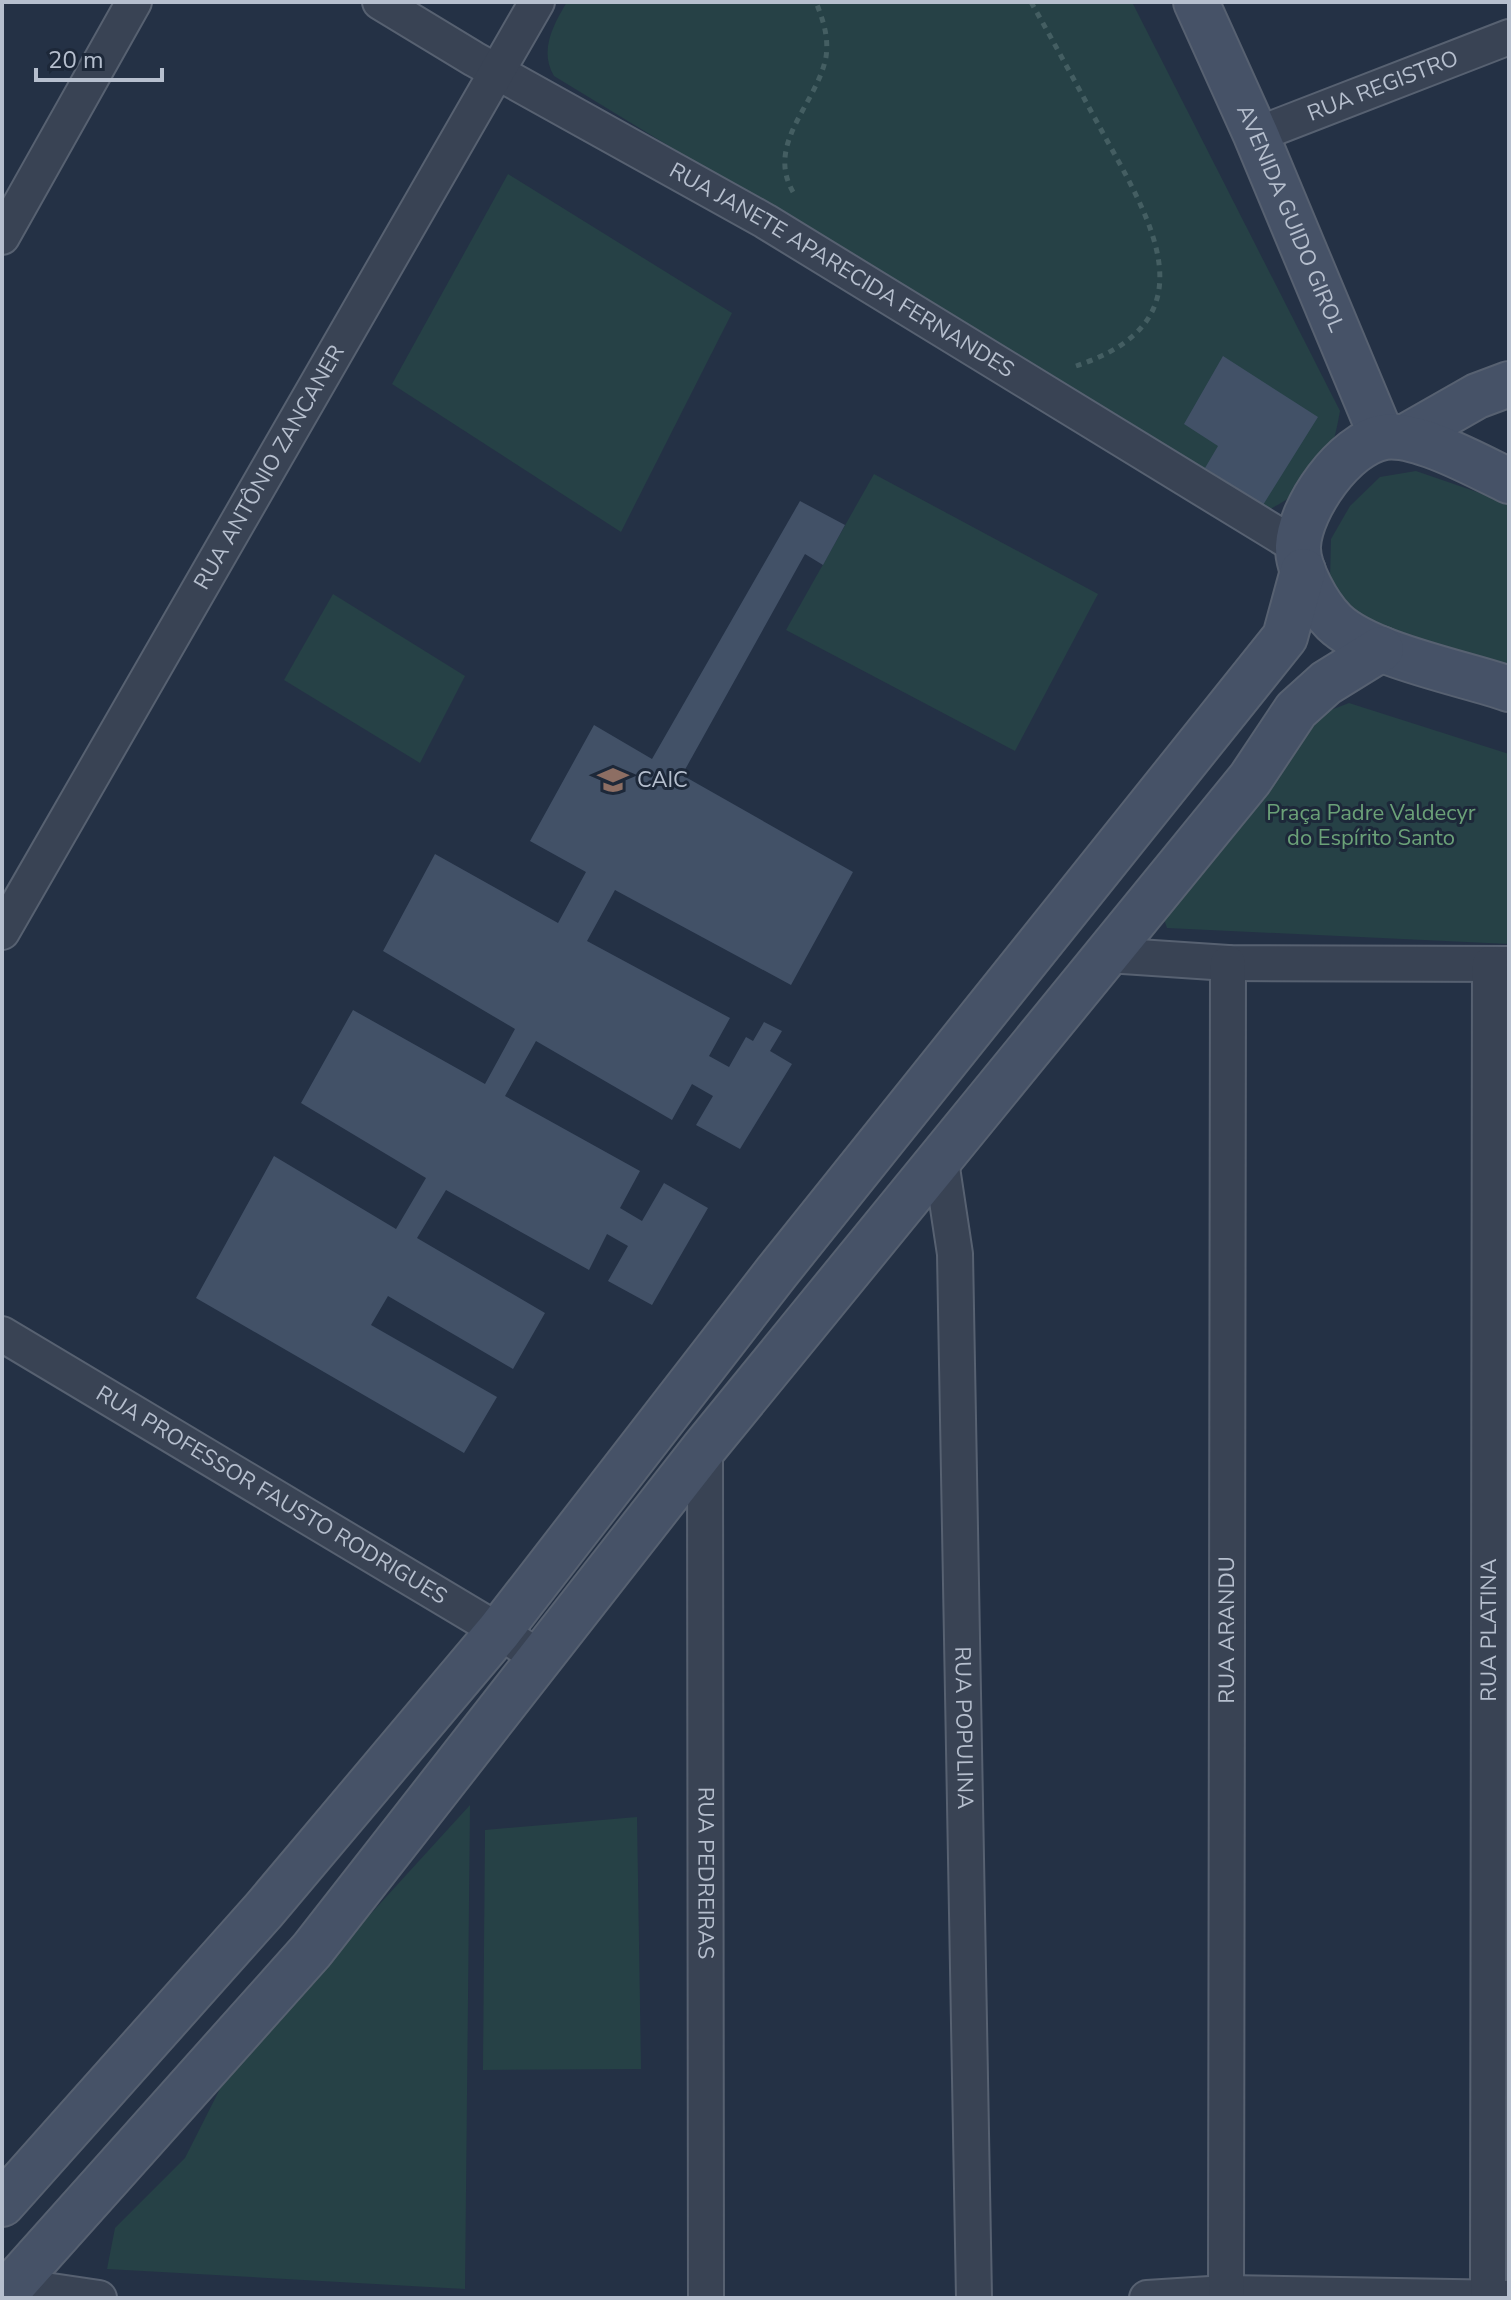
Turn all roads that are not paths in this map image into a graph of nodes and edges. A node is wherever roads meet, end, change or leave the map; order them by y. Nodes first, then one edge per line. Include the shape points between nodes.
1 (134, 2) edge
2 (380, 2) edge
3 (537, 2) edge
4 (1196, 2) edge
5 (1509, 37) edge
6 (498, 71) junction
7 (1256, 135) junction
8 (2, 237) edge
9 (1509, 384) edge
10 (1393, 437) junction
11 (1509, 481) edge
12 (1301, 559) junction
13 (1381, 649) junction
14 (1509, 689) edge
15 (2, 932) edge
16 (1108, 955) junction
17 (1228, 963) junction
18 (1500, 964) edge
19 (941, 1161) junction
20 (2, 1334) edge
21 (705, 1447) junction
22 (499, 1631) junction
23 (541, 1659) junction
24 (2, 2204) edge
25 (5, 2287) edge
26 (1226, 2296) edge
27 (99, 2298) edge
28 (706, 2298) edge
29 (974, 2298) edge
30 (1147, 2298) edge
31 (1488, 2298) edge
32 (1509, 2298) edge

1 - 8 street
2 - 6 street, RUA JANETE APARECIDA FERNANDES
3 - 6 street, RUA ANTÔNIO ZANCANER
4 - 7 main road, AVENIDA GUIDO GIROL
5 - 7 street, RUA REGISTRO
6 - 12 street, RUA JANETE APARECIDA FERNANDES via 765,221
6 - 15 street, RUA ANTÔNIO ZANCANER
7 - 10 main road, AVENIDA GUIDO GIROL
9 - 10 main road
10 - 11 main road
10 - 12 main road via 1355,453 1323,483 1308,511
12 - 13 main road via 1334,622
12 - 22 main road via 1285,637 786,1261
13 - 14 main road
13 - 16 main road via 1326,683 1296,710 1250,779
16 - 17 street
16 - 19 main road
17 - 18 street
17 - 26 street, RUA ARANDU
18 - 31 street, RUA PLATINA
19 - 21 main road
19 - 29 street, RUA POPULINA via 955,1254
20 - 22 street, RUA PROFESSOR FAUSTO RODRIGUES
21 - 23 main road
21 - 28 street, RUA PEDREIRAS
22 - 23 street, RUA PROFESSOR FAUSTO RODRIGUES
22 - 24 main road via 264,1910
23 - 25 main road via 312,1950 131,2156
25 - 27 street
26 - 30 street
26 - 31 street
31 - 32 street

